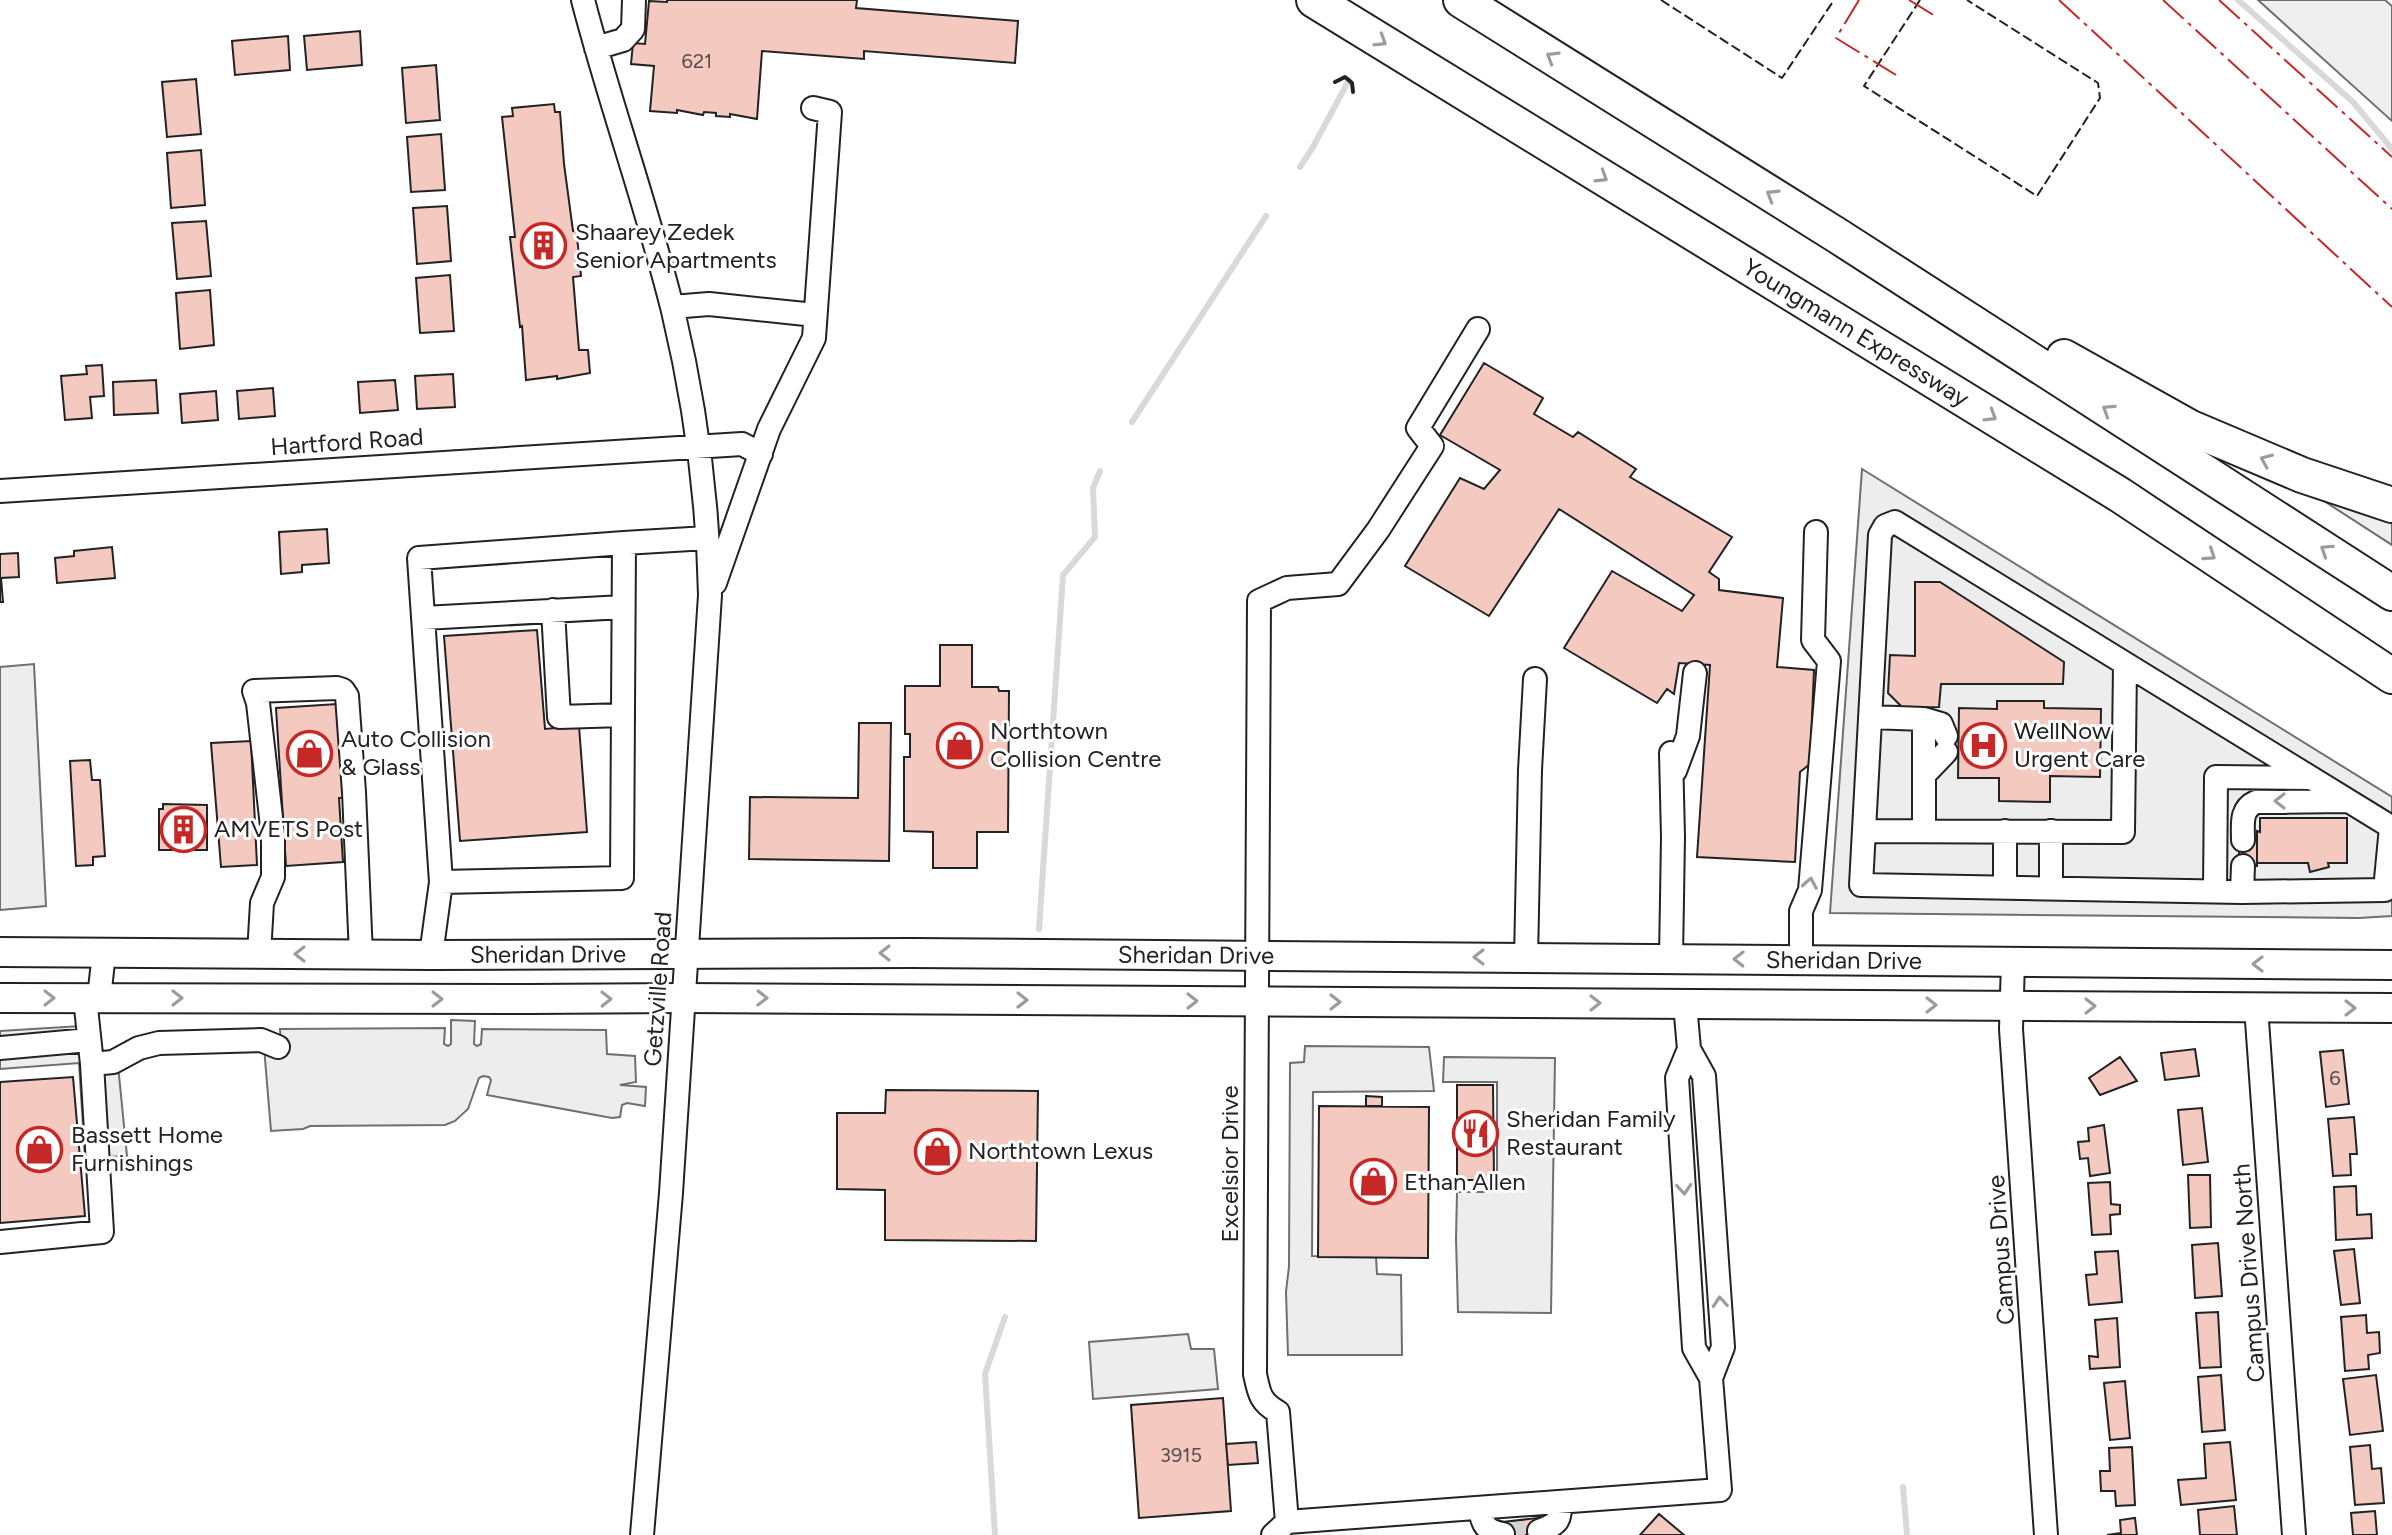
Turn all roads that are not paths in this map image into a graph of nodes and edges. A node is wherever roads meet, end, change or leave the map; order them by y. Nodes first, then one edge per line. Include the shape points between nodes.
1 (583, 0) edge
2 (634, 0) edge
3 (1314, 0) edge
4 (1461, 0) edge
5 (596, 48) junction
6 (813, 108) dead end
7 (1838, 236) junction
8 (672, 307) junction
9 (815, 315) junction
10 (1478, 329) dead end
11 (697, 447) junction
12 (761, 454) junction
13 (0, 491) edge
14 (2392, 505) edge
15 (1816, 532) dead end
16 (707, 538) junction
17 (624, 543) junction
18 (2392, 593) edge
19 (710, 595) junction
20 (623, 607) junction
21 (553, 610) junction
22 (424, 618) junction
23 (2125, 664) junction
24 (1695, 673) dead end
25 (2392, 676) edge
26 (1535, 679) dead end
27 (623, 715) junction
28 (1870, 717) junction
29 (1924, 719) junction
30 (1671, 753) dead end
31 (1924, 775) junction
32 (2312, 779) junction
33 (1672, 780) junction
34 (2349, 801) junction
35 (1864, 831) junction
36 (1924, 831) junction
37 (2005, 831) junction
38 (2051, 831) junction
39 (2243, 840) dead end
40 (2243, 866) dead end
41 (441, 882) junction
42 (2005, 887) junction
43 (2051, 888) junction
44 (2215, 891) junction
45 (2242, 892) junction
46 (0, 952) edge
47 (104, 953) junction
48 (686, 953) junction
49 (259, 954) junction
50 (361, 955) junction
51 (431, 955) junction
52 (1257, 955) junction
53 (1526, 958) junction
54 (1671, 958) junction
55 (1801, 959) junction
56 (2013, 961) junction
57 (2392, 965) edge
58 (0, 998) edge
59 (92, 998) junction
60 (684, 998) junction
61 (1257, 1001) junction
62 (1685, 1004) junction
63 (2012, 1005) junction
64 (2256, 1007) junction
65 (2392, 1008) edge
66 (89, 1040) junction
67 (278, 1047) dead end
68 (0, 1048) edge
69 (92, 1064) junction
70 (0, 1242) edge
71 (1560, 1502) junction
72 (1480, 1508) junction
73 (1280, 1529) edge
74 (1539, 1531) dead end
75 (1503, 1534) edge
76 (642, 1535) edge
77 (2046, 1535) edge
78 (2294, 1535) edge

1 - 5 street, Getzville Road
2 - 5 street via 633,29 623,40
3 -> 25 highway, Youngmann Expressway via 2120,495
7 -> 4 highway
5 - 8 street, Getzville Road
6 - 9 street via 830,112
14 -> 7 highway via 2302,475 2191,428
18 -> 7 highway
8 - 9 street via 709,304
8 - 11 street, Getzville Road
9 - 12 street via 814,338
10 - 52 street, Excelsior Drive via 1418,428 1432,446 1338,584 1287,588 1259,601
11 - 12 street, Hartford Road via 742,444
11 - 13 street, Hartford Road
11 - 16 street, Getzville Road
12 - 19 street
55 -> 15 street via 1801,911 1810,890 1829,661 1813,640
16 - 17 street
16 - 19 street, Getzville Road
17 - 20 street
17 - 22 street via 419,558
19 - 48 street, Getzville Road
20 - 21 street
20 - 27 street
21 - 22 street
21 - 27 street via 559,717
22 - 41 street
23 - 28 street via 1895,522 1880,535
23 - 32 street
23 - 38 street via 2123,832
24 - 33 street via 1688,736
26 - 53 street
27 - 41 street via 622,878
28 - 29 street
28 - 35 street
29 - 31 street
29 - 31 street via 1941,724 1946,744
30 - 33 street
31 - 36 street
32 - 34 street
32 - 44 street via 2216,777
33 - 54 street
34 -> 39 street via 2256,802 2244,814
34 - 45 street via 2391,827 2385,890
35 - 36 street
35 - 42 street via 1861,885
36 - 37 street
37 - 38 street
37 - 42 street
38 - 43 street
40 - 45 street
41 - 51 street
42 - 43 street
43 - 44 street
44 - 45 street
46 - 47 main road, Sheridan Drive
47 - 49 main road, Sheridan Drive
47 - 59 street
48 - 51 main road, Sheridan Drive
52 -> 48 main road, Sheridan Drive
48 - 60 street, Getzville Road
50 -> 49 main road, Sheridan Drive
49 - 50 street via 262,903 273,877 273,835 254,691 337,688 347,696
50 - 51 main road, Sheridan Drive
53 -> 52 main road, Sheridan Drive
52 - 61 street, Excelsior Drive
53 - 54 main road, Sheridan Drive
55 -> 54 main road, Sheridan Drive
55 - 56 main road, Sheridan Drive
57 -> 56 main road, Sheridan Drive
56 - 63 street, Campus Drive
58 -> 59 main road, Sheridan Drive
59 -> 60 main road, Sheridan Drive
59 - 66 street
60 -> 61 main road, Sheridan Drive
60 - 76 street, Getzville Road
61 -> 62 main road, Sheridan Drive
61 - 73 street, Excelsior Drive via 1255,1374 1266,1405 1278,1412
62 -> 63 main road, Sheridan Drive
62 - 71 street via 1689,1049 1704,1076 1723,1347 1711,1378 1720,1490
63 -> 64 main road, Sheridan Drive
63 - 77 street, Campus Drive
64 -> 65 main road, Sheridan Drive
64 - 78 street, Campus Drive North
66 - 68 street
66 - 69 street
67 - 69 street via 261,1040 159,1043 113,1062
69 - 70 street via 102,1232
71 - 72 street
71 - 74 street via 1557,1522
72 - 73 street
72 - 75 street via 1486,1529

